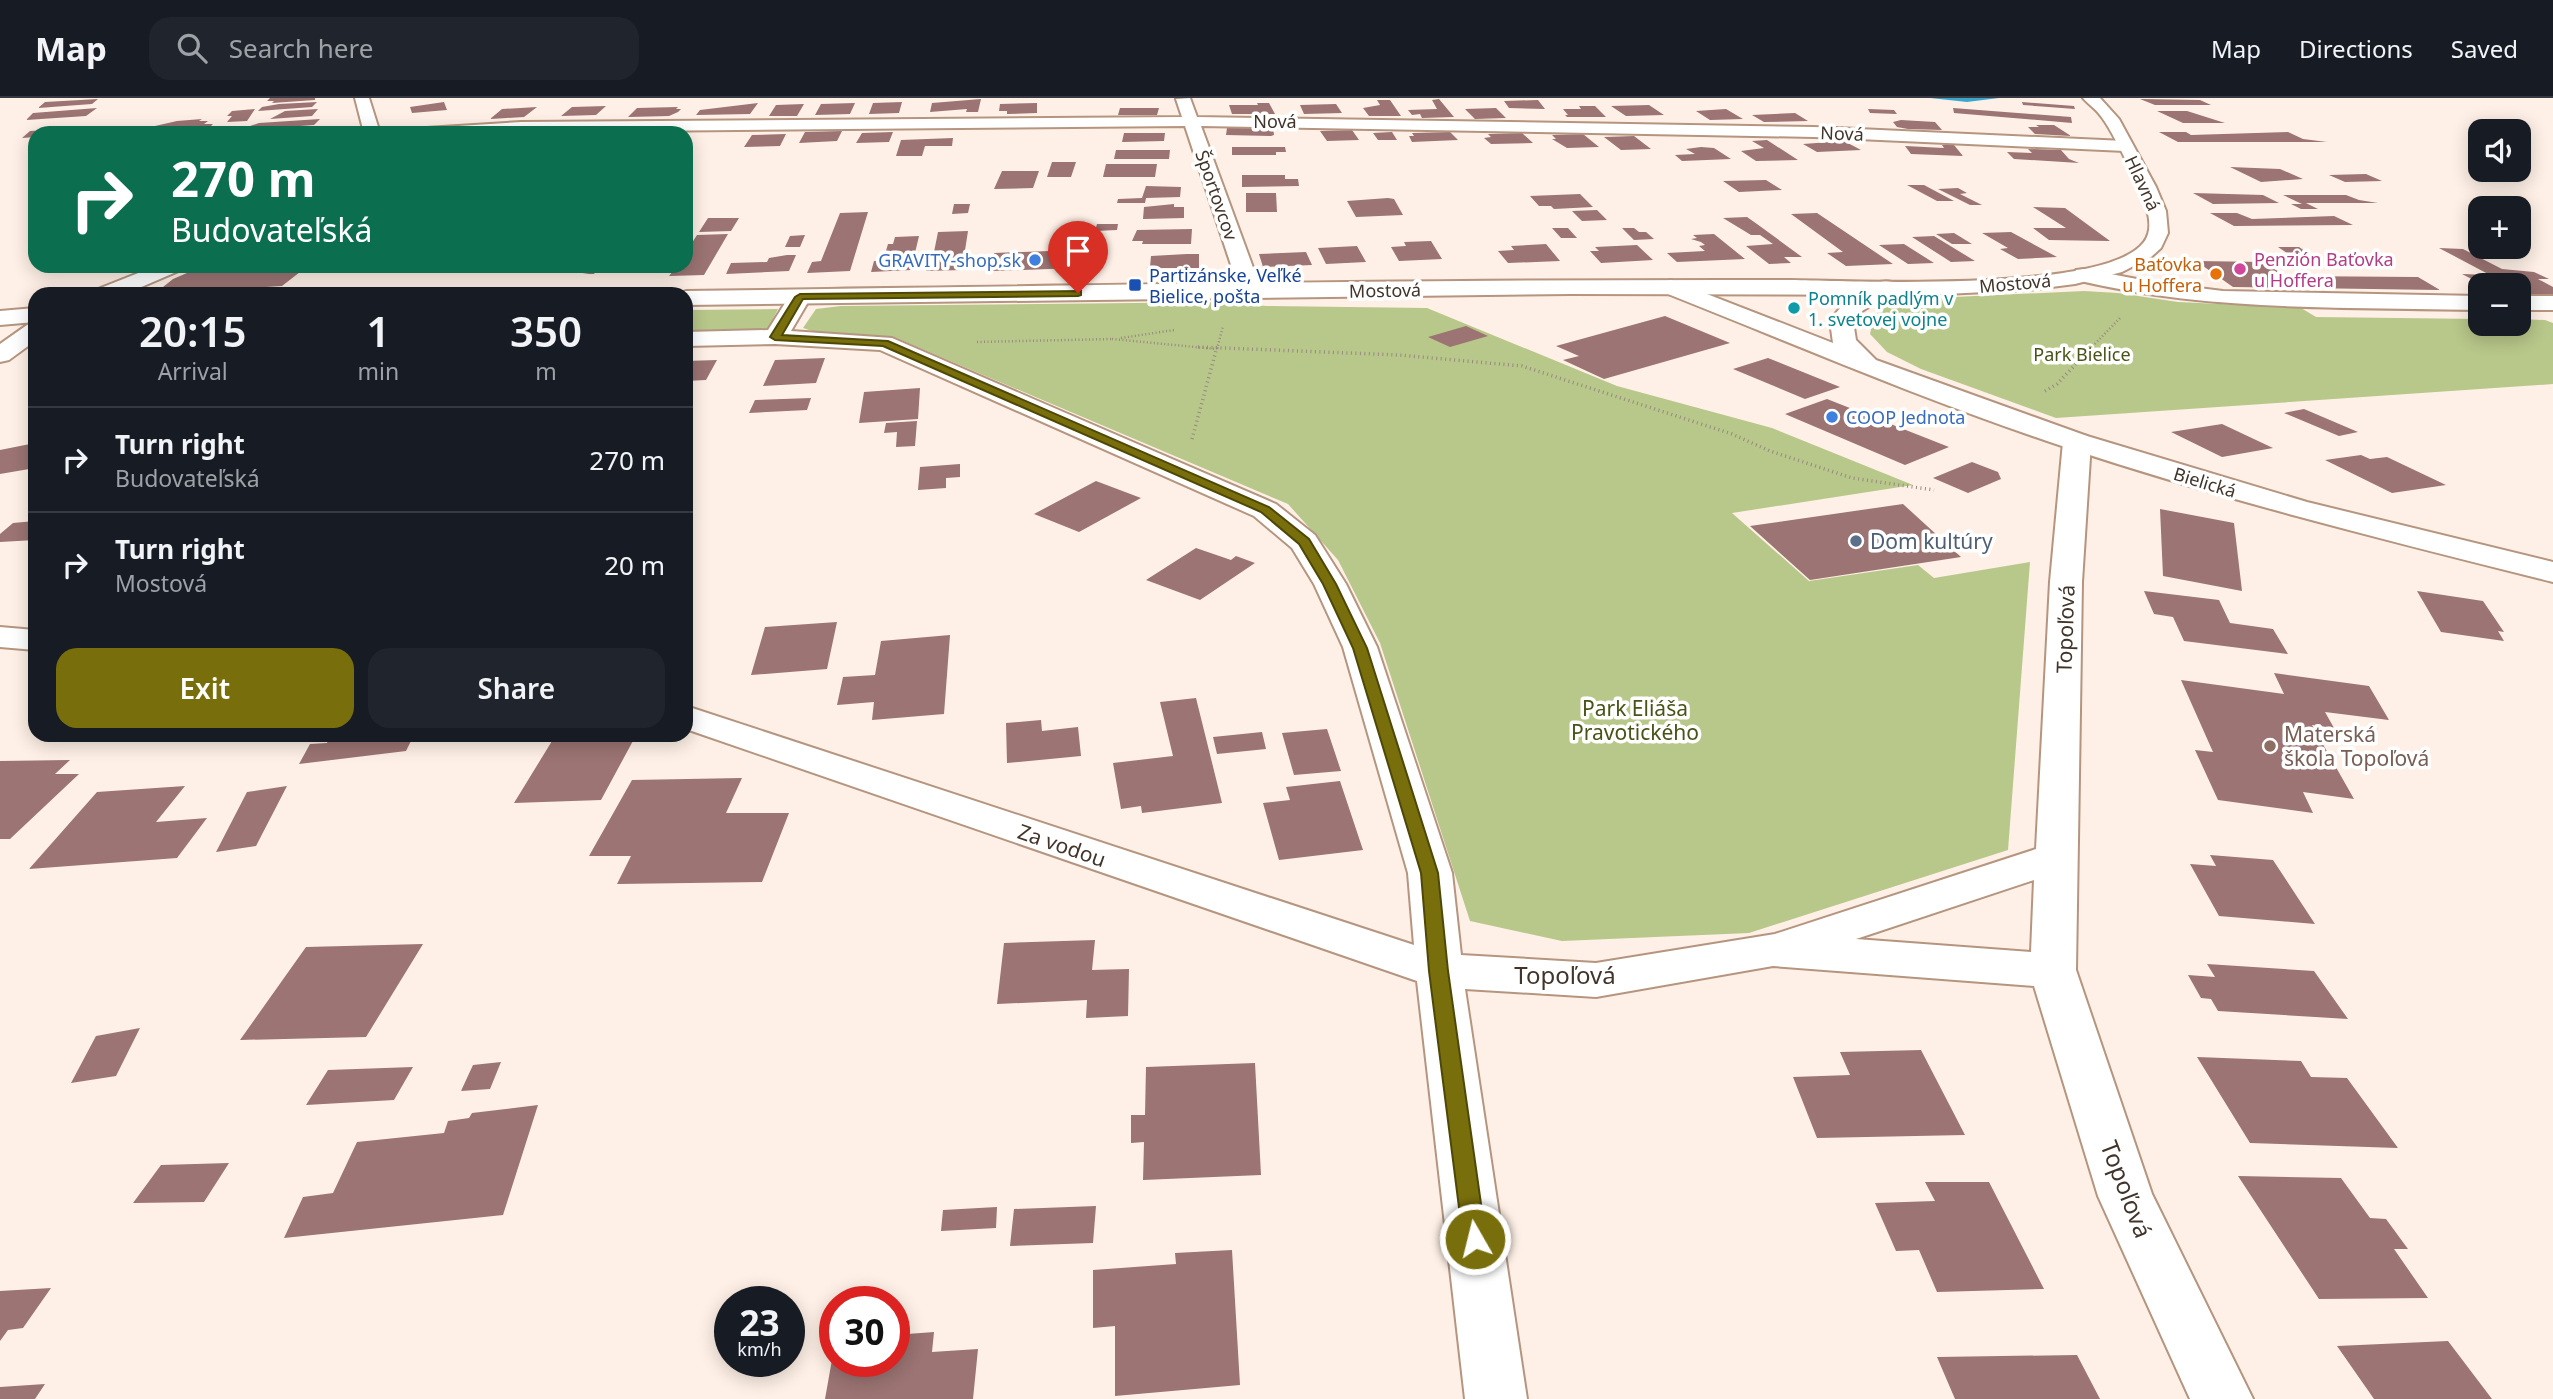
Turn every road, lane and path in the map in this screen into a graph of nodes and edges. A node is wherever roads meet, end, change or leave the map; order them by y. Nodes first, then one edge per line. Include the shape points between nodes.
1 (362, 98) edge
2 (1183, 98) edge
3 (2090, 98) edge
4 (1191, 121) junction
5 (370, 126) edge
6 (633, 126) edge
7 (2125, 146) junction
8 (157, 273) edge
9 (2084, 275) junction
10 (123, 287) edge
11 (1671, 287) junction
12 (1884, 287) junction
13 (1251, 292) junction
14 (800, 297) junction
15 (693, 298) edge
16 (2468, 303) edge
17 (2531, 303) edge
18 (2553, 303) edge
19 (2123, 311) dead end
20 (28, 316) edge
21 (0, 318) edge
22 (1211, 325) dead end
23 (1174, 330) dead end
24 (28, 335) edge
25 (775, 337) junction
26 (693, 339) edge
27 (1112, 339) junction
28 (976, 342) dead end
29 (1217, 349) junction
30 (28, 351) edge
31 (1, 353) edge
32 (1866, 363) junction
33 (2036, 396) dead end
34 (2077, 442) junction
35 (1183, 474) junction
36 (1934, 490) dead end
37 (2553, 572) edge
38 (0, 637) edge
39 (28, 639) edge
40 (693, 719) edge
41 (2057, 858) junction
42 (1773, 950) junction
43 (2053, 970) junction
44 (1439, 971) junction
45 (1496, 1399) edge
46 (2222, 1399) edge

1 - 5 street
2 - 4 street, Športovcov
3 - 7 street, Hlavná via 2112,119
4 - 6 street, Nová
4 - 7 street, Nová via 1814,132
4 - 13 street, Športovcov
7 - 9 street, Hlavná via 2159,216 2158,239 2131,261
8 - 10 street
9 - 12 street, Mostová via 1984,286
9 - 16 street via 2223,298
11 - 12 street, Mostová
11 - 13 street, Mostová
11 - 32 street, Bielická
12 - 32 street, Bielická via 1851,308 1841,321 1844,342
13 - 14 street, Mostová
14 - 15 street, Mostová
14 - 25 street
17 - 18 street
19 - 33 path via 2121,320 2057,384
20 - 21 street
22 - 29 path via 1224,323
23 - 27 path
24 - 31 street
25 - 26 street
25 - 35 street via 884,343
27 - 28 path
27 - 29 path
29 - 35 path
29 - 36 path via 1399,355 1522,366 1852,478
30 - 31 street
32 - 34 street, Bielická
34 - 37 street, Bielická via 2297,508
34 - 41 street, Topoľová via 2066,582
35 - 44 street via 1265,510 1304,542 1329,584 1360,648 1430,873
38 - 39 street
40 - 44 street, Za vodou
41 - 42 street, Topoľová
41 - 43 street, Topoľová
42 - 43 street, Topoľová
42 - 44 street, Topoľová via 1597,979
43 - 46 street, Topoľová via 2125,1196
44 - 45 street

